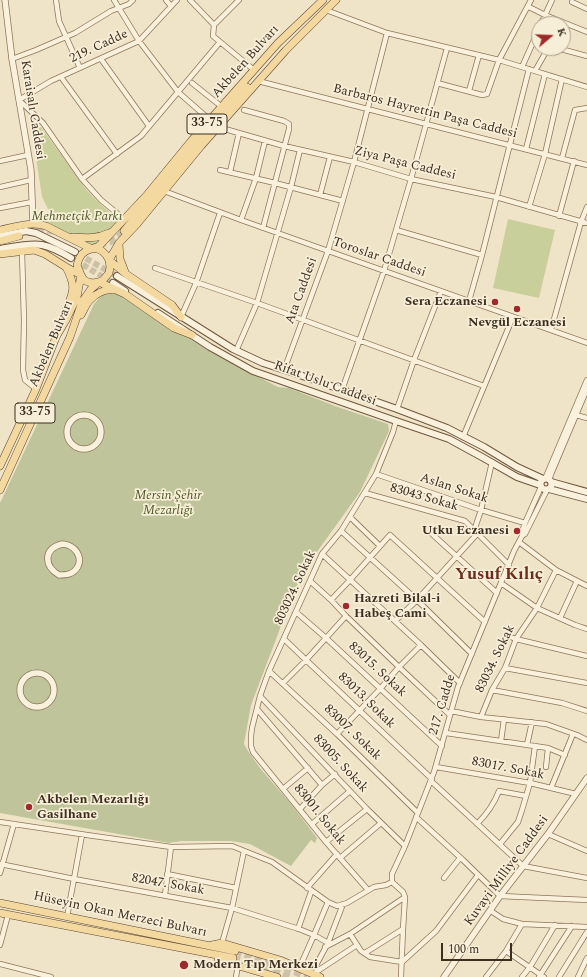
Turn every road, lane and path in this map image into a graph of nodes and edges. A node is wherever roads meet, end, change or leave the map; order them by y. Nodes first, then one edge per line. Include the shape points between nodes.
1 (5, 0) edge
2 (56, 0) edge
3 (114, 0) edge
4 (133, 0) edge
5 (166, 0) edge
6 (177, 0) edge
7 (190, 0) edge
8 (239, 0) edge
9 (336, 0) edge
10 (532, 0) edge
11 (552, 0) edge
12 (319, 2) edge
13 (572, 2) dead end
14 (171, 6) junction
15 (529, 7) junction
16 (119, 8) junction
17 (587, 9) edge
18 (326, 10) junction
19 (545, 15) junction
20 (214, 25) junction
21 (587, 32) edge
22 (387, 34) junction
23 (66, 37) junction
24 (139, 41) junction
25 (220, 42) junction
26 (531, 47) edge
27 (447, 48) junction
28 (286, 50) junction
29 (571, 52) edge
30 (479, 55) junction
31 (544, 56) edge
32 (587, 56) edge
33 (12, 59) junction
34 (101, 59) junction
35 (500, 60) junction
36 (522, 67) junction
37 (80, 68) junction
38 (529, 69) junction
39 (254, 70) junction
40 (535, 71) junction
41 (545, 74) junction
42 (61, 77) junction
43 (562, 79) junction
44 (258, 81) junction
45 (192, 83) dead end
46 (437, 83) junction
47 (587, 87) edge
48 (469, 91) junction
49 (178, 92) junction
50 (19, 100) junction
51 (222, 107) junction
52 (587, 108) edge
53 (244, 110) dead end
54 (368, 110) junction
55 (210, 120) junction
56 (426, 124) junction
57 (149, 126) junction
58 (218, 127) junction
59 (239, 133) junction
60 (265, 141) junction
61 (510, 144) junction
62 (284, 146) junction
63 (526, 149) junction
64 (300, 150) junction
65 (117, 154) junction
66 (546, 154) junction
67 (28, 155) junction
68 (330, 157) junction
69 (562, 158) junction
70 (0, 160) edge
71 (354, 162) junction
72 (574, 162) junction
73 (587, 165) edge
74 (220, 170) dead end
75 (230, 172) junction
76 (256, 178) junction
77 (82, 179) junction
78 (411, 179) junction
79 (31, 180) junction
80 (275, 183) junction
81 (0, 187) edge
82 (291, 187) junction
83 (164, 191) junction
84 (320, 195) junction
85 (496, 197) junction
86 (343, 201) junction
87 (32, 202) junction
88 (529, 207) junction
89 (587, 207) edge
90 (0, 208) edge
91 (220, 213) junction
92 (559, 216) junction
93 (124, 219) junction
94 (241, 220) junction
95 (581, 222) junction
96 (587, 223) edge
97 (33, 224) junction
98 (263, 228) junction
99 (0, 230) edge
100 (396, 230) junction
101 (113, 231) junction
102 (124, 231) tunnel mouth
103 (277, 233) junction
104 (0, 236) edge
105 (19, 236) tunnel mouth
106 (68, 237) junction
107 (0, 241) edge
108 (119, 243) junction
109 (0, 249) edge
110 (92, 249) junction
111 (328, 251) junction
112 (22, 252) junction
113 (75, 252) tunnel mouth
114 (0, 254) edge
115 (482, 255) junction
116 (72, 258) tunnel mouth
117 (109, 260) junction
118 (66, 267) junction
119 (155, 268) dead end
120 (384, 271) junction
121 (126, 274) junction
122 (81, 275) junction
123 (117, 276) tunnel mouth
124 (101, 281) junction
125 (196, 283) junction
126 (114, 287) junction
127 (441, 291) junction
128 (469, 302) junction
129 (257, 303) junction
130 (181, 317) junction
131 (513, 317) junction
132 (303, 319) junction
133 (551, 330) junction
134 (192, 335) joint
135 (56, 337) junction
136 (70, 337) junction
137 (360, 340) junction
138 (587, 343) edge
139 (236, 351) junction
140 (414, 360) junction
141 (284, 370) junction
142 (587, 380) edge
143 (484, 386) junction
144 (36, 389) junction
145 (587, 389) edge
146 (342, 390) junction
147 (397, 409) junction
148 (576, 415) junction
149 (77, 417) joint
150 (587, 418) edge
151 (396, 421) junction
152 (463, 436) junction
153 (492, 462) junction
154 (0, 466) edge
155 (376, 474) junction
156 (546, 484) junction
157 (0, 490) edge
158 (587, 492) edge
159 (364, 493) junction
160 (587, 499) edge
161 (481, 510) junction
162 (350, 517) junction
163 (525, 523) junction
164 (341, 531) junction
165 (476, 532) junction
166 (432, 534) dead end
167 (522, 534) junction
168 (519, 542) junction
169 (56, 545) joint
170 (380, 546) junction
171 (322, 554) junction
172 (457, 555) junction
173 (370, 557) junction
174 (509, 565) junction
175 (556, 570) junction
176 (436, 578) junction
177 (350, 580) junction
178 (310, 581) junction
179 (577, 581) junction
180 (501, 583) junction
181 (587, 586) edge
182 (497, 593) junction
183 (331, 600) junction
184 (417, 600) junction
185 (537, 608) junction
186 (296, 612) junction
187 (346, 616) junction
188 (560, 618) junction
189 (394, 621) junction
190 (485, 622) junction
191 (587, 629) edge
192 (508, 636) dead end
193 (326, 638) junction
194 (284, 639) junction
195 (516, 639) junction
196 (421, 645) junction
197 (472, 654) junction
198 (587, 656) edge
199 (306, 660) junction
200 (399, 667) junction
201 (505, 668) junction
202 (269, 671) junction
203 (283, 683) junction
204 (587, 683) edge
205 (460, 684) junction
206 (20, 687) joint
207 (380, 689) junction
208 (492, 690) junction
209 (260, 696) junction
210 (256, 709) junction
211 (360, 710) junction
212 (587, 711) edge
213 (451, 713) junction
214 (481, 717) junction
215 (504, 719) junction
216 (532, 722) junction
217 (446, 733) junction
218 (337, 734) junction
219 (573, 734) junction
220 (587, 740) edge
221 (501, 741) junction
222 (527, 745) junction
223 (442, 746) junction
224 (535, 746) junction
225 (548, 748) junction
226 (254, 752) joint
227 (565, 755) junction
228 (436, 767) junction
229 (546, 767) dead end
230 (308, 768) junction
231 (335, 774) junction
232 (587, 778) edge
233 (431, 780) junction
234 (530, 783) junction
235 (322, 785) junction
236 (283, 788) junction
237 (551, 788) junction
238 (350, 791) junction
239 (576, 794) junction
240 (526, 796) junction
241 (300, 809) junction
242 (367, 809) junction
243 (417, 815) junction
244 (0, 822) edge
245 (381, 823) junction
246 (14, 824) junction
247 (312, 824) junction
248 (477, 824) junction
249 (548, 834) junction
250 (82, 835) junction
251 (326, 842) junction
252 (500, 844) junction
253 (587, 844) edge
254 (405, 846) junction
255 (171, 847) junction
256 (585, 850) edge
257 (244, 851) junction
258 (339, 856) junction
259 (460, 858) junction
260 (1, 864) edge
261 (523, 866) junction
262 (0, 873) edge
263 (167, 874) junction
264 (478, 875) junction
265 (444, 878) dead end
266 (587, 878) edge
267 (74, 879) junction
268 (392, 882) junction
269 (236, 888) junction
270 (307, 888) junction
271 (368, 890) junction
272 (311, 892) dead end
273 (165, 895) junction
274 (500, 896) junction
275 (405, 897) junction
276 (587, 900) edge
277 (328, 902) junction
278 (0, 903) edge
279 (343, 904) junction
280 (232, 908) junction
281 (490, 911) junction
282 (4, 914) edge
283 (67, 916) junction
284 (522, 924) junction
285 (556, 925) junction
286 (572, 926) junction
287 (587, 927) edge
288 (298, 929) junction
289 (402, 930) junction
290 (587, 932) edge
291 (350, 934) junction
292 (314, 935) junction
293 (222, 943) junction
294 (0, 945) edge
295 (208, 945) junction
296 (327, 945) junction
297 (357, 945) junction
298 (506, 951) junction
299 (206, 953) junction
300 (364, 954) junction
301 (587, 958) edge
302 (302, 962) dead end
303 (402, 962) junction
304 (0, 964) edge
305 (238, 965) junction
306 (530, 966) junction
307 (316, 973) edge
308 (43, 976) edge
309 (541, 976) edge
310 (51, 977) edge
311 (236, 977) edge
312 (277, 977) edge
313 (401, 977) edge
314 (444, 977) edge
315 (486, 977) edge
316 (522, 977) edge
317 (559, 977) edge
318 (578, 977) edge

1 - 33 street, Karaisalı Caddesi
2 - 23 street via 59,21
3 - 16 street
4 - 16 street
5 - 14 street
6 - 14 street, 219. Cadde
7 - 20 street
8 - 20 street
9 - 18 main road, Akbelen Bulvarı / 33-75
10 - 15 street
11 - 19 street
12 - 39 main road, Akbelen Bulvarı / 33-75
13 - 17 street
14 - 24 street, 219. Cadde
15 - 19 street
15 - 35 street
16 - 23 street
16 - 24 street
18 - 22 street
18 - 28 main road, Akbelen Bulvarı / 33-75
19 - 21 street
20 - 25 street via 213,36
22 - 27 street
22 - 54 street, Ata Caddesi
23 - 33 street
23 - 37 street
24 - 34 street, 219. Cadde
24 - 49 street
25 - 39 street
25 - 49 street
26 - 36 street
27 - 30 street
27 - 46 street
28 - 44 main road, Akbelen Bulvarı / 33-75
28 - 102 main road, 33-75 via 219,118
29 - 32 street
30 - 35 street
30 - 48 street
31 - 40 street
33 - 50 street, Karaisalı Caddesi
34 - 37 street, 219. Cadde
34 - 57 street
35 - 36 street
35 - 48 street via 487,94
36 - 38 street
37 - 42 street, 219. Cadde
38 - 40 street
38 - 61 street
39 - 51 main road, Akbelen Bulvarı / 33-75
40 - 41 street
41 - 43 street
41 - 63 street
42 - 50 street, 219. Cadde
42 - 65 street
43 - 47 street
43 - 66 street
44 - 54 street, Barbaros Hayrettin Paşa Caddesi
44 - 58 main road, Akbelen Bulvarı / 33-75
45 - 51 street
46 - 48 street
46 - 56 street
49 - 55 street
49 - 57 street
50 - 67 street, Karaisalı Caddesi
50 - 77 street via 43,124
51 - 55 main road, Akbelen Bulvarı / 33-75
52 - 69 street via 575,110
53 - 62 street via 289,124
54 - 56 street, Barbaros Hayrettin Paşa Caddesi
54 - 71 street, Ata Caddesi
55 - 93 main road, Akbelen Bulvarı / 33-75
56 - 61 street, Barbaros Hayrettin Paşa Caddesi
56 - 78 street
57 - 65 street via 141,136
58 - 59 street, Ziya Paşa Caddesi
58 - 83 main road, Akbelen Bulvarı / 33-75
59 - 60 street, Ziya Paşa Caddesi
59 - 75 street
60 - 62 street, Ziya Paşa Caddesi
60 - 76 street
61 - 63 street, Barbaros Hayrettin Paşa Caddesi
61 - 85 street
62 - 64 street, Ziya Paşa Caddesi
62 - 80 street
63 - 66 street, Barbaros Hayrettin Paşa Caddesi
64 - 68 street, Ziya Paşa Caddesi
64 - 82 street
65 - 77 street
66 - 69 street, Barbaros Hayrettin Paşa Caddesi
66 - 88 street
67 - 70 street
67 - 79 street, Karaisalı Caddesi
68 - 71 street, Ziya Paşa Caddesi
68 - 84 street
69 - 72 street, Barbaros Hayrettin Paşa Caddesi
71 - 78 street, Ziya Paşa Caddesi
71 - 86 street, Ata Caddesi
72 - 73 street, Barbaros Hayrettin Paşa Caddesi
72 - 92 street
74 - 75 street
75 - 76 street
76 - 80 street
76 - 94 street
77 - 93 street via 101,200
78 - 85 street, Ziya Paşa Caddesi
78 - 100 street
79 - 81 street
79 - 87 street, Karaisalı Caddesi
80 - 82 street
80 - 98 street
82 - 84 street
82 - 103 street
83 - 91 street, Toroslar Caddesi
83 - 108 main road, Akbelen Bulvarı / 33-75
84 - 86 street
85 - 88 street, Ziya Paşa Caddesi
85 - 115 street
86 - 111 street, Ata Caddesi
87 - 90 street
87 - 97 street, Karaisalı Caddesi
88 - 92 street, Ziya Paşa Caddesi
89 - 95 street
91 - 94 street, Toroslar Caddesi
91 - 125 street
92 - 95 street, Ziya Paşa Caddesi
93 - 101 main road, Akbelen Bulvarı / 33-75
94 - 98 street, Toroslar Caddesi
95 - 96 street, Ziya Paşa Caddesi
95 - 133 street
97 - 99 main road
97 - 106 main road via 46,226
98 - 103 street, Toroslar Caddesi
100 - 115 street
100 - 120 street
101 - 106 main road via 101,237
101 - 110 main road, Akbelen Bulvarı / 33-75 via 99,246
103 - 111 street, Toroslar Caddesi
103 - 129 street
104 - 113 main road via 26,231 36,233
105 - 107 main road
106 - 110 main road
108 - 117 main road, 33-75
108 - 121 main road via 120,259
109 - 116 main road via 42,245
110 - 117 main road via 102,251
110 - 122 main road, 33-75 via 82,254 79,259 77,265
111 - 120 street, Toroslar Caddesi
111 - 132 street, Ata Caddesi
112 - 114 main road
112 - 118 main road via 34,250
112 - 144 street via 23,370 25,380
115 - 128 street
117 - 121 main road
117 - 124 main road, 33-75 via 109,273
118 - 122 main road
118 - 135 main road, 33-75 via 72,278 73,292
119 - 125 street
120 - 127 street, Toroslar Caddesi
120 - 137 street
121 - 130 main road via 172,305
122 - 124 main road via 88,282
122 - 135 main road, Akbelen Bulvarı / 33-75 via 77,297
123 - 130 main road, Rifat Uslu Caddesi
124 - 126 main road
124 - 136 main road, Akbelen Bulvarı / 33-75 via 91,289 82,302
125 - 129 street
125 - 130 street
126 - 134 main road via 174,328
126 - 136 main road, 33-75 via 89,301
127 - 128 street, Toroslar Caddesi
127 - 140 street
128 - 131 street, Toroslar Caddesi
129 - 132 street
129 - 139 street
130 - 139 main road, Rifat Uslu Caddesi
131 - 133 street, Toroslar Caddesi
131 - 143 street
132 - 137 street
132 - 141 street, Ata Caddesi
133 - 138 street, Toroslar Caddesi
134 - 151 main road, Rifat Uslu Caddesi via 253,371
135 - 144 main road, Akbelen Bulvarı / 33-75
136 - 157 main road, Akbelen Bulvarı / 33-75
137 - 140 street
137 - 146 street
139 - 141 main road, Rifat Uslu Caddesi via 263,364
140 - 143 street
140 - 147 street
141 - 146 main road, Rifat Uslu Caddesi
142 - 156 street, 217. Cadde
143 - 152 street
144 - 154 main road, Akbelen Bulvarı / 33-75
145 - 148 street, 217. Cadde
146 - 147 main road, Rifat Uslu Caddesi
147 - 152 main road, Rifat Uslu Caddesi
148 - 150 street
148 - 156 street, 217. Cadde
149 - 149 street via 68,429 69,439 81,449 93,447 100,438 98,421 83,415
151 - 153 main road, Rifat Uslu Caddesi via 449,439
151 - 155 street, 803024. Sokak
152 - 156 main road, Rifat Uslu Caddesi
153 - 156 main road, Rifat Uslu Caddesi via 516,476
153 - 161 street
155 - 159 street, 803024. Sokak
155 - 161 street, Aslan Sokak
156 - 158 main road
156 - 160 main road
156 - 163 street, 217. Cadde
156 - 167 street, 217. Cadde via 525,534
159 - 162 street, 803024. Sokak
159 - 165 street, 83043 Sokak via 465,521
161 - 163 street, Aslan Sokak
161 - 165 street
162 - 164 street, 803024. Sokak
162 - 170 street
163 - 167 street, 217. Cadde
164 - 171 street, 803024. Sokak
164 - 173 street
165 - 172 street
165 - 174 street, 83043 Sokak
166 - 172 street
167 - 168 street, 217. Cadde
168 - 174 street, 217. Cadde
168 - 175 street
169 - 169 street via 49,553 48,564 59,575 73,572 79,563 78,553 67,544
170 - 173 street
170 - 176 street via 390,534
171 - 177 street
171 - 178 street, 803024. Sokak
172 - 176 street
172 - 182 street
173 - 177 street
173 - 184 street
174 - 180 street, 217. Cadde
175 - 179 street
175 - 185 street, 83034. Sokak
176 - 184 street
176 - 190 street
177 - 183 street
177 - 189 street
178 - 183 street
178 - 186 street, 803024. Sokak
179 - 181 street
179 - 188 street
180 - 182 street, 217. Cadde
180 - 185 street
182 - 190 street, 217. Cadde
183 - 187 street
184 - 189 street
184 - 197 street
185 - 188 street
185 - 195 street, 83034. Sokak
186 - 193 street, 83015. Sokak
186 - 194 street, 803024. Sokak
187 - 193 street
187 - 200 street
188 - 191 street
189 - 196 street
190 - 197 street, 217. Cadde
192 - 195 street
193 - 199 street
193 - 207 street, 83015. Sokak
194 - 199 street, 83013. Sokak
194 - 202 street, 803024. Sokak
195 - 198 street
195 - 201 street, 83034. Sokak
196 - 200 street
196 - 205 street
197 - 205 street, 217. Cadde
199 - 203 street
199 - 211 street, 83013. Sokak
200 - 207 street
200 - 213 street
201 - 204 street
201 - 208 street, 83034. Sokak
202 - 203 street, 83007. Sokak
202 - 209 street, 803024. Sokak
203 - 218 street, 83007. Sokak
205 - 213 street, 217. Cadde
206 - 206 street via 22,698 30,706 46,705 53,697 51,681 42,674 31,674
207 - 211 street
207 - 223 street, 83015. Sokak
208 - 212 street via 562,703
208 - 214 street, 83034. Sokak
209 - 210 street, 803024. Sokak
209 - 231 street, 83005. Sokak
210 - 226 street, 803024. Sokak via 251,736
210 - 230 street
211 - 218 street
211 - 233 street, 83013. Sokak
213 - 214 street
213 - 217 street, 217. Cadde
214 - 215 street
215 - 216 street
215 - 221 street
216 - 219 street via 546,724
216 - 222 street
217 - 221 street
217 - 223 street, 217. Cadde
218 - 243 street, 83007. Sokak
219 - 220 street
219 - 227 street
221 - 222 street
222 - 224 street
223 - 228 street, 217. Cadde
224 - 225 street
224 - 234 street
225 - 227 street
225 - 229 street
226 - 236 street, 83001. Sokak
227 - 237 street
228 - 233 street, 217. Cadde
228 - 234 street, 83017. Sokak
230 - 235 street
230 - 236 street
231 - 235 street
231 - 238 street, 83005. Sokak
232 - 239 street, Kuvayi Milliye Caddesi
233 - 243 street, 217. Cadde
233 - 248 street, 83013. Sokak
234 - 237 street, 83017. Sokak
234 - 240 street
235 - 241 street
236 - 241 street, 83001. Sokak
237 - 239 street, 83017. Sokak
238 - 242 street, 83005. Sokak
238 - 247 street
239 - 249 street, Kuvayi Milliye Caddesi
240 - 248 street via 499,791 486,815
240 - 252 street via 518,822
241 - 247 street, 83001. Sokak
242 - 245 street, 83005. Sokak
242 - 251 street
243 - 254 street, 217. Cadde
243 - 259 street, 83007. Sokak
244 - 246 street
245 - 254 street, 83005. Sokak
245 - 258 street
246 - 250 street
246 - 260 street
247 - 251 street, 83001. Sokak
248 - 252 street, 83013. Sokak
249 - 256 street
249 - 261 street, Kuvayi Milliye Caddesi
250 - 255 street
250 - 267 street
251 - 258 street, 83001. Sokak
252 - 261 street, 83013. Sokak
253 - 256 street
254 - 268 street, 217. Cadde via 392,874
255 - 257 street via 232,846
255 - 263 street
257 - 269 street
257 - 270 street via 272,862
258 - 270 street
258 - 271 street, 83001. Sokak
259 - 264 street, 83007. Sokak
259 - 265 street
260 - 262 street
260 - 267 street, 82047. Sokak
261 - 266 street
261 - 274 street, Kuvayi Milliye Caddesi
263 - 269 street
263 - 273 street
264 - 274 street, 83007. Sokak
264 - 303 street via 436,931
267 - 273 street, 82047. Sokak
267 - 283 street
268 - 271 street
268 - 275 street
269 - 280 street
270 - 277 street
271 - 279 street
272 - 288 street
273 - 280 street, 82047. Sokak
274 - 276 street
274 - 281 street, Kuvayi Milliye Caddesi
275 - 289 street
275 - 291 street
277 - 279 street via 337,906
277 - 292 street
278 - 283 main road, Hüseyin Okan Merzeci Bulvarı
279 - 296 street
280 - 288 street, 82047. Sokak
280 - 293 street
281 - 284 street via 503,919
281 - 314 street, Kuvayi Milliye Caddesi
282 - 294 street
282 - 299 main road, Hüseyin Okan Merzeci Bulvarı
283 - 295 main road, Hüseyin Okan Merzeci Bulvarı
284 - 285 street
284 - 298 street
285 - 286 street
285 - 306 street
286 - 287 street
286 - 309 street
288 - 292 street, 82047. Sokak
289 - 300 street
289 - 303 street
290 - 317 street
291 - 296 street
291 - 297 street
292 - 296 street, 82047. Sokak
292 - 302 street
293 - 295 main road
293 - 307 main road
295 - 299 main road, Hüseyin Okan Merzeci Bulvarı via 234,955
296 - 307 street
297 - 300 street
297 - 307 street
298 - 306 street
298 - 315 street
299 - 305 main road via 218,960
300 - 303 street
301 - 318 street
303 - 313 street
304 - 308 street
305 - 311 street
305 - 312 main road
306 - 309 street
306 - 316 street
308 - 310 street

